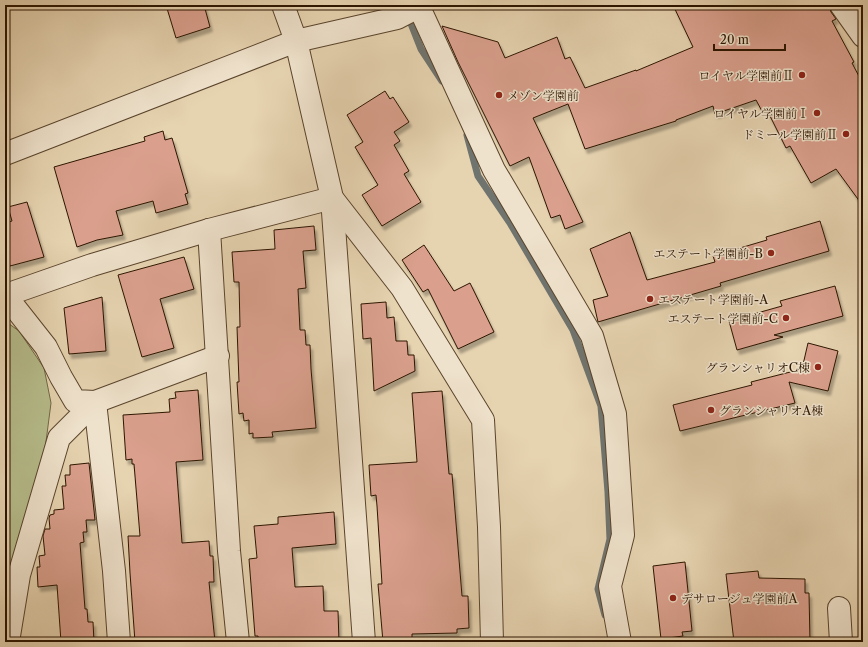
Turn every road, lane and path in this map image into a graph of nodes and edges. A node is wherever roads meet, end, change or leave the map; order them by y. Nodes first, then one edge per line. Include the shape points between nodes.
1 (283, 5) edge
2 (841, 5) edge
3 (414, 9) edge
4 (863, 36) edge
5 (296, 40) junction
6 (5, 154) edge
7 (332, 198) junction
8 (209, 230) junction
9 (6, 295) edge
10 (218, 356) junction
11 (95, 402) junction
12 (840, 608) dead end
13 (8, 642) edge
14 (119, 642) edge
15 (238, 642) edge
16 (364, 642) edge
17 (492, 642) edge
18 (620, 642) edge
19 (841, 642) edge

1 - 5 street
2 - 4 street
3 - 5 street
3 - 18 street via 494,170 592,336 615,414 623,535 610,586
5 - 6 street
5 - 7 street
7 - 8 street
7 - 16 street
7 - 17 street via 402,288 483,420
8 - 9 street via 92,265
8 - 10 street
9 - 11 street via 46,346 75,401
10 - 11 street
10 - 15 street via 229,551
11 - 13 street via 59,438 20,575
11 - 14 street via 114,571
12 - 19 street

